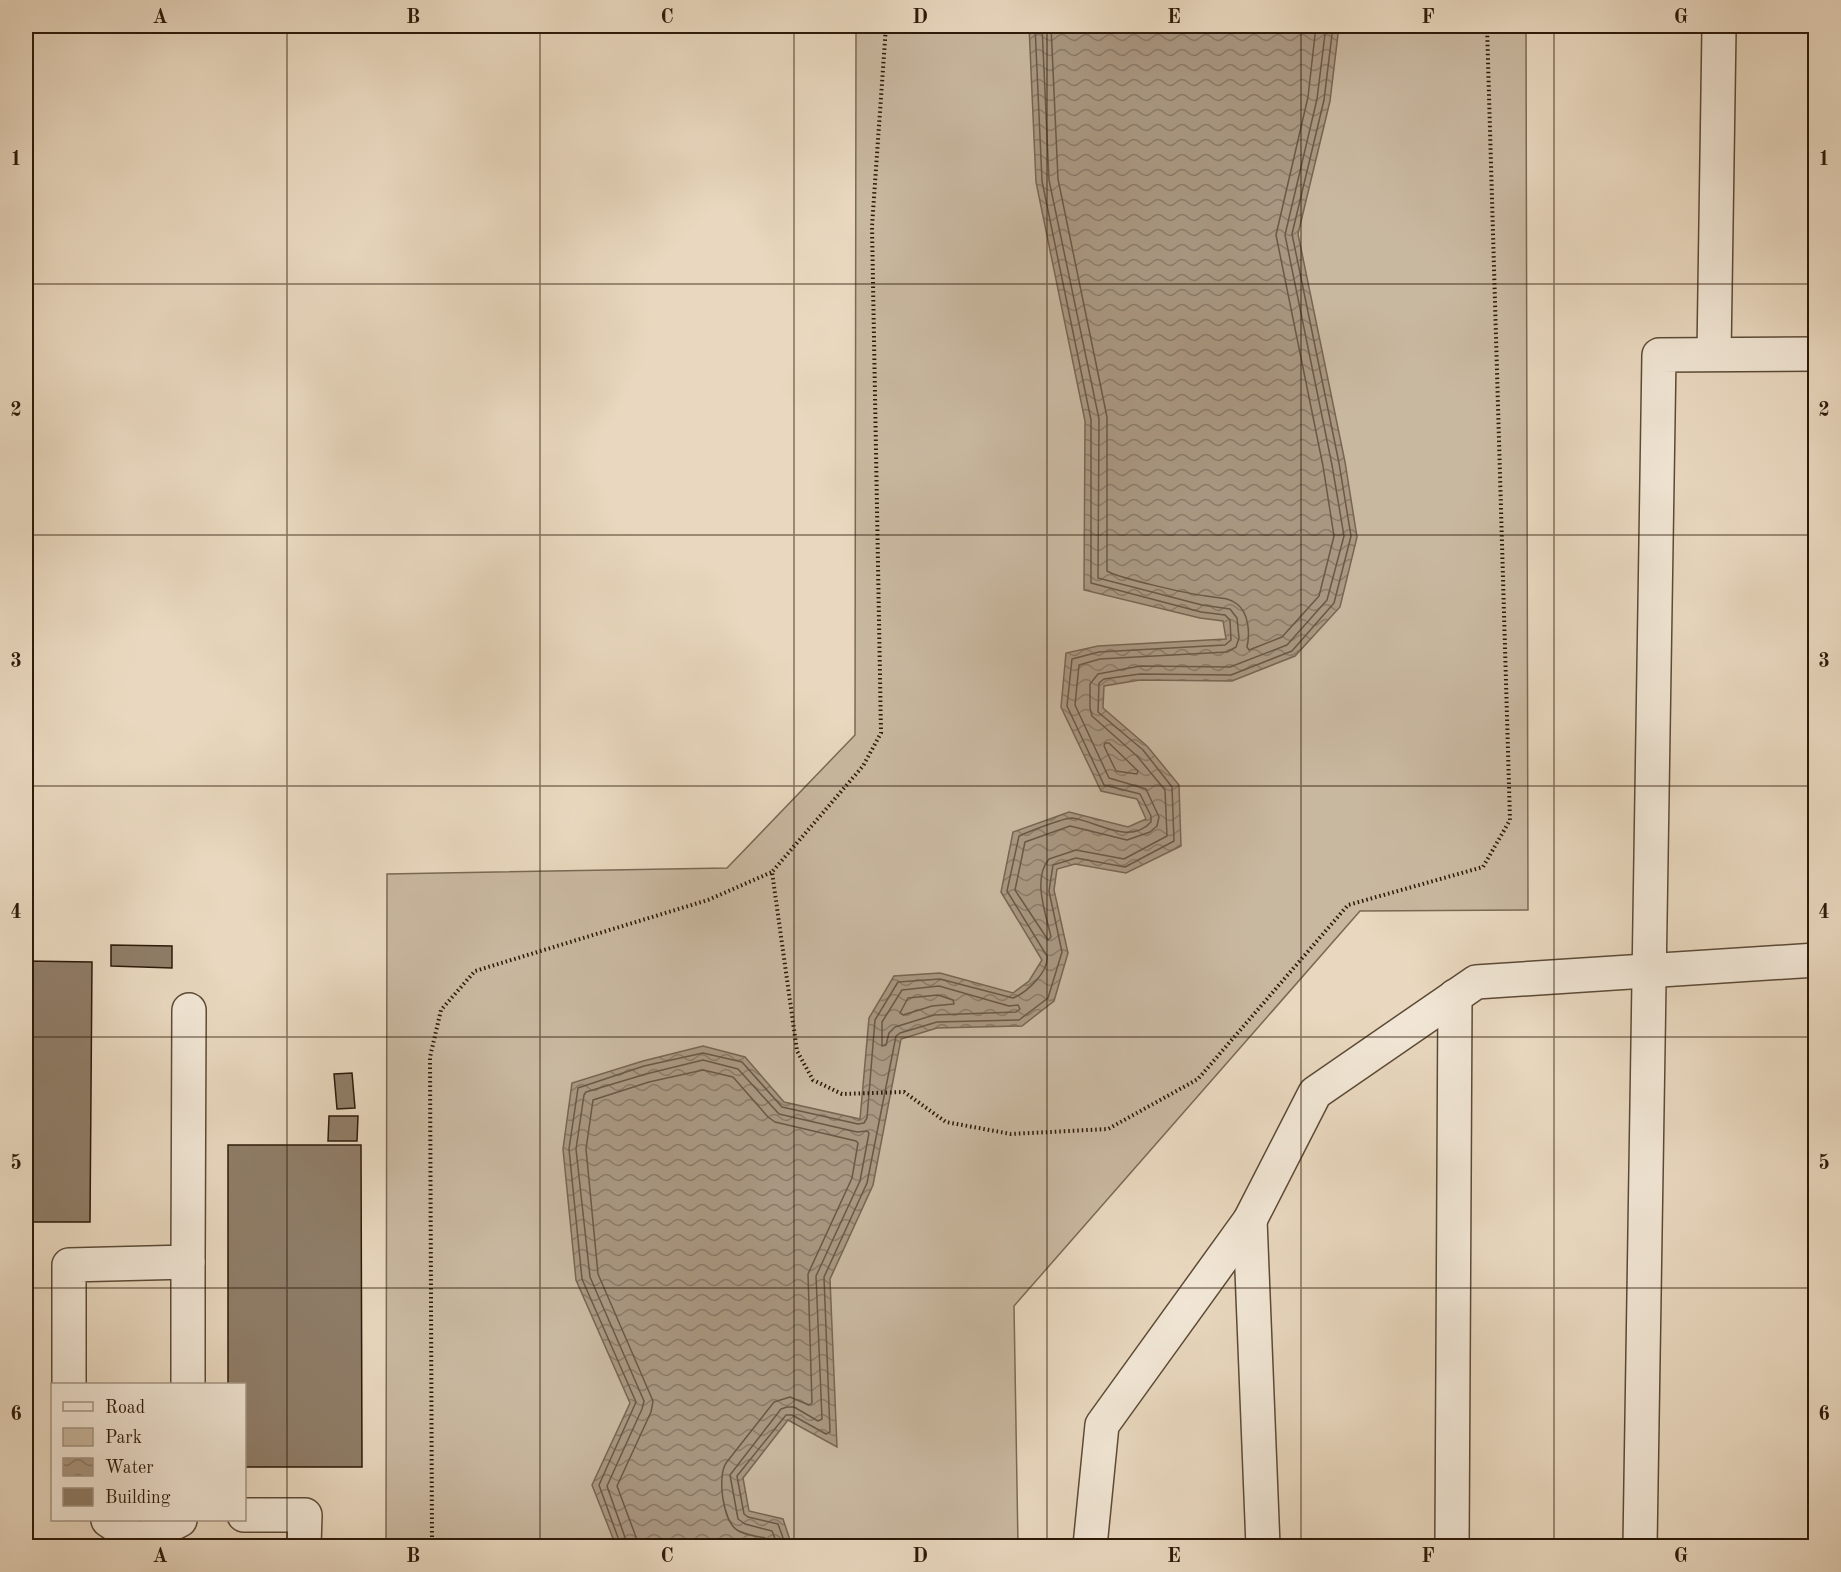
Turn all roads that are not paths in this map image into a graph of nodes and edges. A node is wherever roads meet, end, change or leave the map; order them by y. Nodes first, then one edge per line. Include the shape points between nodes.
1 (1719, 29) dead end
2 (1714, 354) junction
3 (1815, 354) edge
4 (1815, 960) edge
5 (1648, 971) junction
6 (1455, 996) junction
7 (189, 1010) dead end
8 (1250, 1220) junction
9 (188, 1262) junction
10 (69, 1383) edge
11 (188, 1383) edge
12 (246, 1515) edge
13 (109, 1521) edge
14 (178, 1521) edge
15 (139, 1544) edge
16 (304, 1546) edge
17 (1090, 1546) edge
18 (1263, 1546) edge
19 (1452, 1546) edge
20 (1640, 1546) edge

1 - 2 lane
2 - 3 lane
2 - 5 lane via 1659,355
4 - 5 lane
5 - 6 lane via 1476,982
5 - 20 lane
6 - 8 lane via 1315,1093
6 - 19 lane
7 - 9 lane
8 - 17 lane via 1102,1425
8 - 18 lane
9 - 10 lane via 69,1265
9 - 11 lane
12 - 16 lane via 305,1515
13 - 15 lane
14 - 15 lane

